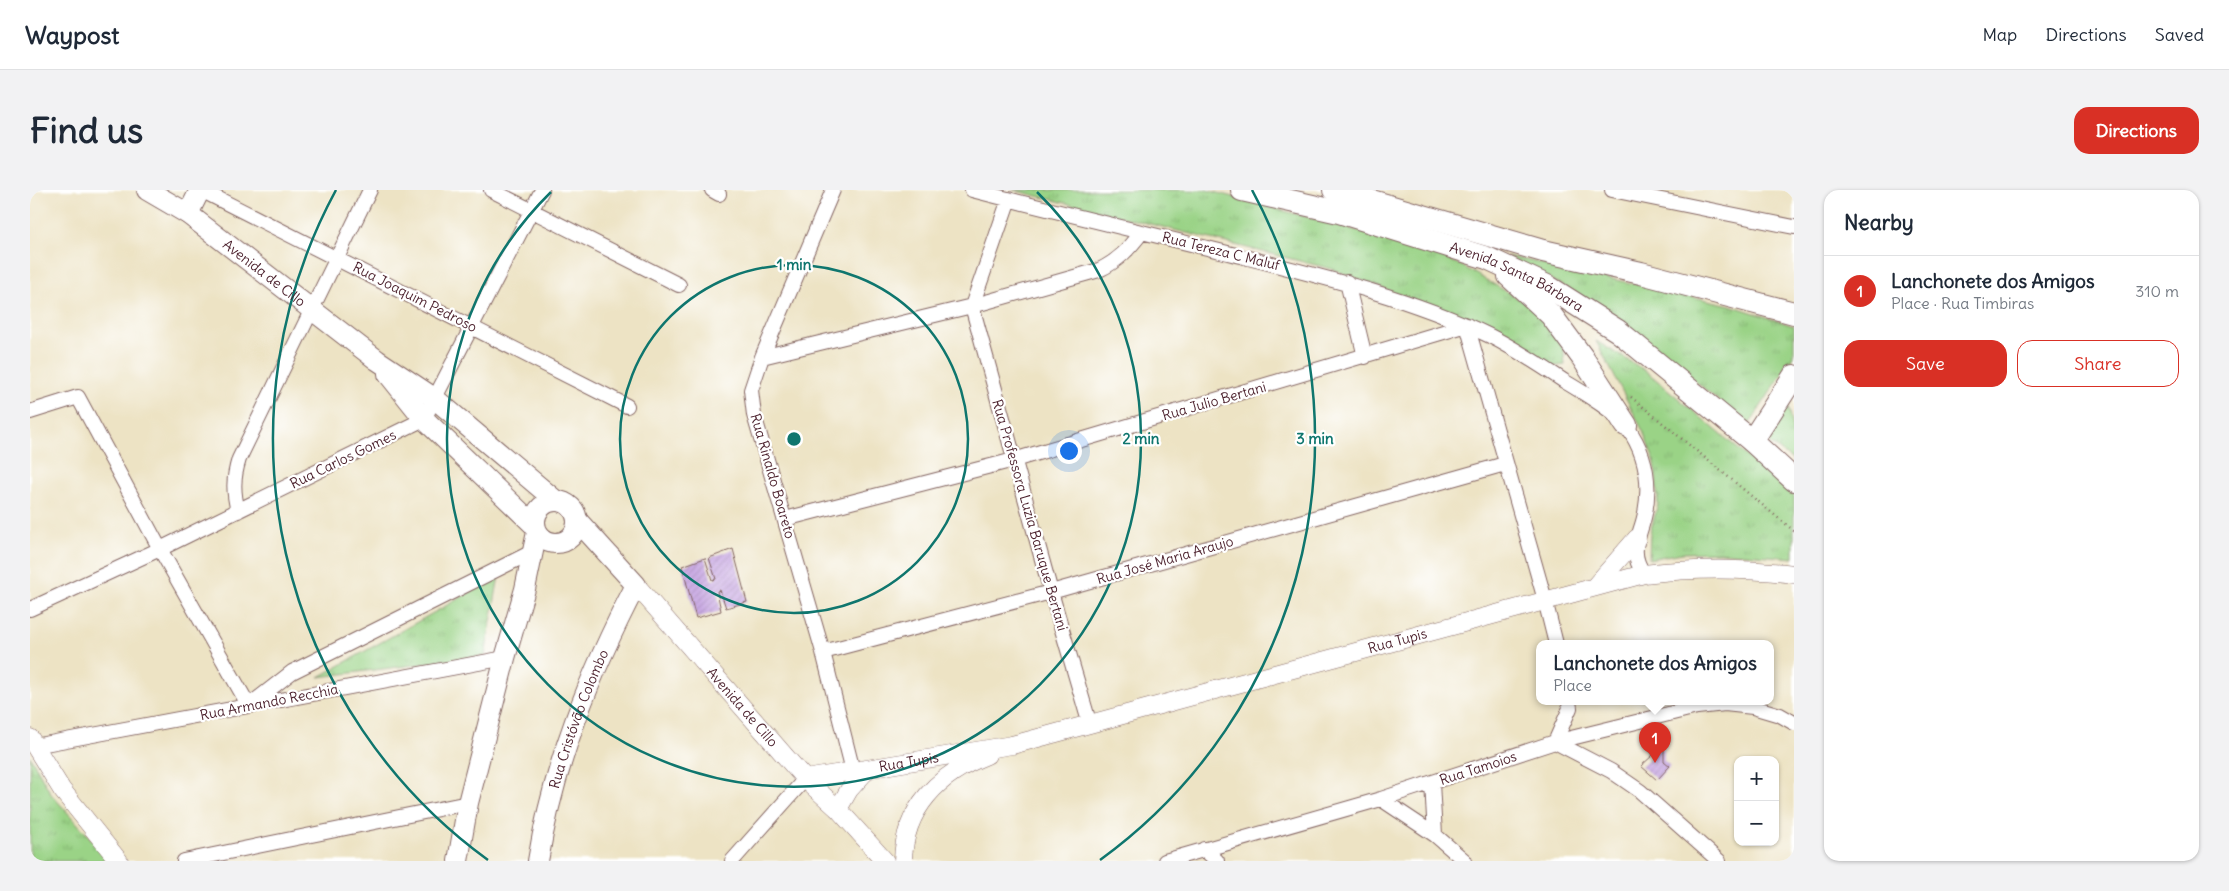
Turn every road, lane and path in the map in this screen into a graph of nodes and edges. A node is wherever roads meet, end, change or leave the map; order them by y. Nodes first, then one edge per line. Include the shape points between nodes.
1 (147, 190) edge
2 (201, 190) edge
3 (370, 190) edge
4 (491, 190) edge
5 (542, 190) edge
6 (833, 190) edge
7 (972, 190) edge
8 (1242, 190) edge
9 (1334, 190) edge
10 (1612, 190) edge
11 (1009, 200) junction
12 (532, 210) junction
13 (188, 214) junction
14 (1794, 227) edge
15 (1142, 232) junction
16 (338, 258) junction
17 (1487, 258) junction
18 (1641, 273) junction
19 (1347, 282) junction
20 (679, 285) dead end
21 (1794, 298) edge
22 (972, 306) junction
23 (312, 309) junction
24 (1794, 313) edge
25 (472, 326) junction
26 (1467, 326) junction
27 (1365, 356) junction
28 (762, 357) junction
29 (377, 360) junction
30 (1794, 376) edge
31 (1627, 394) dead end
32 (434, 398) junction
33 (627, 406) dead end
34 (30, 412) edge
35 (424, 419) junction
36 (1626, 425) junction
37 (1752, 441) junction
38 (1014, 460) junction
39 (1505, 464) junction
40 (1784, 467) edge
41 (1794, 480) edge
42 (556, 501) junction
43 (238, 511) junction
44 (785, 519) junction
45 (577, 520) junction
46 (536, 529) junction
47 (1794, 531) edge
48 (1637, 538) junction
49 (558, 543) junction
50 (160, 549) junction
51 (605, 550) junction
52 (532, 552) junction
53 (1791, 572) edge
54 (1644, 574) junction
55 (636, 585) junction
56 (1596, 585) junction
57 (525, 588) junction
58 (1051, 592) junction
59 (1545, 600) junction
60 (30, 609) edge
61 (1555, 640) edge
62 (823, 652) junction
63 (505, 658) junction
64 (1570, 705) edge
65 (1716, 705) edge
66 (1734, 705) edge
67 (249, 706) junction
68 (1794, 722) edge
69 (1090, 725) junction
70 (32, 742) edge
71 (1555, 742) junction
72 (1012, 745) junction
73 (941, 757) junction
74 (860, 770) junction
75 (805, 779) junction
76 (942, 780) junction
77 (1432, 783) junction
78 (1381, 799) junction
79 (468, 803) junction
80 (838, 809) junction
81 (1435, 835) junction
82 (1204, 849) junction
83 (119, 861) edge
84 (184, 861) edge
85 (458, 861) edge
86 (538, 861) edge
87 (732, 861) edge
88 (884, 861) edge
89 (903, 861) edge
90 (1165, 861) edge
91 (1217, 861) edge
92 (1465, 861) edge
93 (1719, 861) edge

1 - 13 main road, Avenida de Cillo
2 - 13 main road
2 - 16 street, Rua Joaquim Pedroso
3 - 16 street
4 - 12 street
5 - 12 street
6 - 28 street, Rua Rinaldo Boareto
7 - 11 street, Rua Tereza C Maluf
8 - 17 main road, Avenida Santa Bárbara via 1339,212
9 - 18 main road, Avenida Santa Bárbara via 1543,251
10 - 14 street
11 - 15 street, Rua Tereza C Maluf
11 - 22 street
12 - 20 street
12 - 25 street
13 - 23 main road, Avenida de Cillo
15 - 19 street, Rua Tereza C Maluf
15 - 22 street via 1115,262 1099,270
16 - 23 street
16 - 25 street, Rua Joaquim Pedroso
17 - 36 main road via 1551,315
17 - 37 main road, Avenida Santa Bárbara via 1560,293 1618,330
18 - 21 main road
18 - 24 main road, Avenida Santa Bárbara
19 - 26 street, Rua Tereza C Maluf
19 - 27 street
22 - 28 street
22 - 38 street, Rua Professora Luzia Baruque Bertani
23 - 29 main road, Avenida de Cillo
23 - 43 street via 239,459 234,475
25 - 32 street
25 - 33 street, Rua Joaquim Pedroso
26 - 27 street, Rua Julio Bertani
26 - 36 street, Rua Tereza C Maluf via 1523,354 1589,396
26 - 39 street
27 - 38 street, Rua Julio Bertani
28 - 44 street, Rua Rinaldo Boareto via 751,390 754,415
29 - 32 main road, Avenida de Cillo
29 - 35 main road, Avenida de Cillo
30 - 37 main road
31 - 47 path
32 - 35 street
32 - 42 main road, Avenida de Cillo
34 - 50 street via 78,397
35 - 43 street, Rua Carlos Gomes
35 - 46 main road, Avenida de Cillo
36 - 48 street via 1639,447 1646,469 1648,492
37 - 40 main road, Avenida Santa Bárbara
38 - 44 street, Rua Julio Bertani
38 - 58 street, Rua Professora Luzia Baruque Bertani
39 - 58 street, Rua José Maria Araujo
39 - 59 street
40 - 41 main road, Avenida Santa Bárbara
42 - 45 main road via 568,505
42 - 46 main road via 542,506 537,512
43 - 50 street, Rua Carlos Gomes
44 - 62 street, Rua Rinaldo Boareto
45 - 49 main road via 574,534
45 - 51 main road, Avenida de Cillo
46 - 49 main road via 541,538
46 - 52 main road
48 - 54 street via 1638,566
48 - 56 street
49 - 51 main road
49 - 57 main road
50 - 60 street, Rua Carlos Gomes
50 - 67 street
51 - 55 main road, Avenida de Cillo
52 - 57 main road
52 - 67 street via 292,672
53 - 54 street, Rua Tupis via 1722,568
54 - 56 street, Rua Tupis
55 - 75 street, Avenida de Cillo
55 - 86 main road, Rua Cristóvão Colombo via 607,640 575,718 556,775
56 - 59 street, Rua Tupis
57 - 63 main road
58 - 62 street, Rua José Maria Araujo
58 - 69 street, Rua Professora Luzia Baruque Bertani
59 - 61 street
59 - 69 street, Rua Tupis
62 - 74 street, Rua Rinaldo Boareto
63 - 67 street, Rua Armando Recchia
63 - 79 main road
64 - 71 street
65 - 71 street, Rua Tamoios
66 - 68 street, Rua Tamoios via 1753,707
67 - 70 street, Rua Armando Recchia
69 - 72 street, Rua Tupis
70 - 83 street via 62,790
71 - 77 street, Rua Tamoios
71 - 93 street via 1633,786
72 - 73 street, Rua Tupis
72 - 76 street, Rua Tupis via 971,761
73 - 74 street, Rua Tupis
73 - 76 street
74 - 75 street, Rua Tupis
74 - 80 street
75 - 80 street, Avenida de Cillo
75 - 87 street
76 - 89 street, Rua Tupis via 923,800 911,820 903,842
77 - 78 street, Rua Tamoios
77 - 81 street
78 - 81 street
78 - 82 street, Rua Tamoios
79 - 84 street
79 - 85 main road
80 - 88 street, Avenida de Cillo
81 - 92 street
82 - 90 street, Rua Tamoios
82 - 91 street

